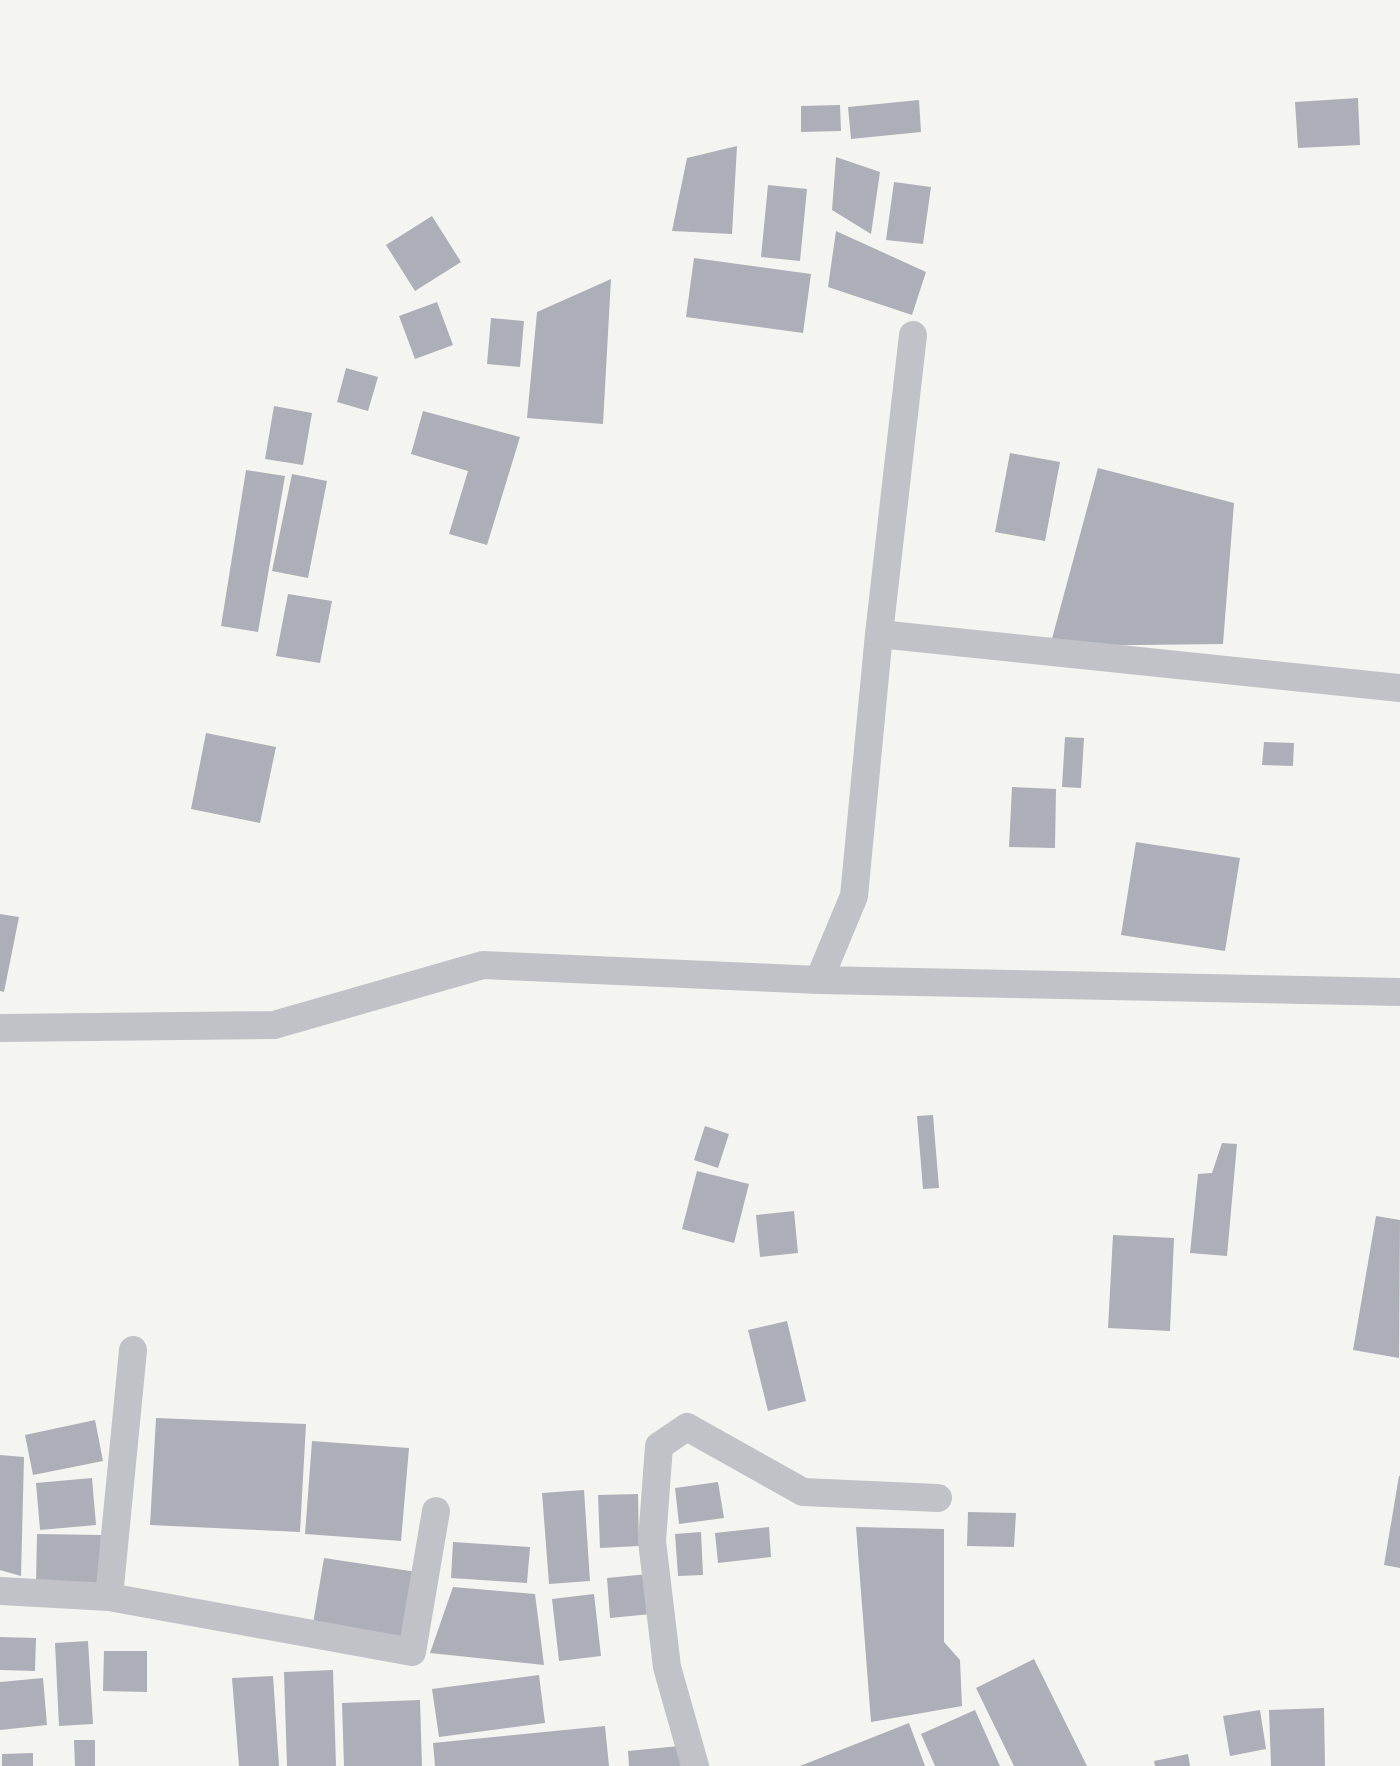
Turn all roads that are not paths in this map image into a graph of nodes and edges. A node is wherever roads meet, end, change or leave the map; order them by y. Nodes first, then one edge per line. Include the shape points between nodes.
1 (913, 335) dead end
2 (879, 634) junction
3 (1400, 688) edge
4 (819, 980) junction
5 (1400, 992) edge
6 (0, 1028) edge
7 (133, 1350) dead end
8 (938, 1498) dead end
9 (436, 1512) dead end
10 (0, 1591) edge
11 (109, 1597) junction
12 (695, 1766) edge

1 - 2 street
2 - 3 street
2 - 4 street via 854,896
4 - 5 street
4 - 6 street via 483,965 274,1025
7 - 11 street
8 - 12 street via 803,1492 686,1427 659,1446 652,1541 667,1667
9 - 11 street via 412,1652
10 - 11 street

